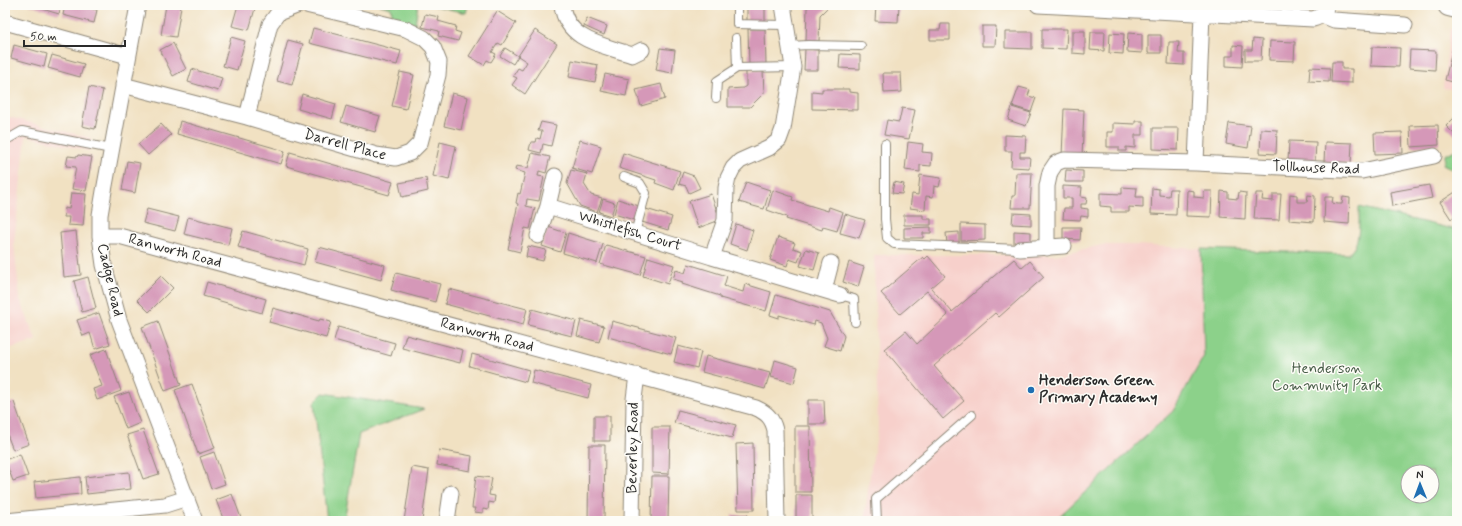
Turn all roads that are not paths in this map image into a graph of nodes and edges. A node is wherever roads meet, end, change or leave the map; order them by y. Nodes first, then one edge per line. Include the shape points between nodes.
1 (138, 5) edge
2 (299, 5) edge
3 (306, 5) edge
4 (562, 5) edge
5 (783, 5) edge
6 (1038, 5) edge
7 (1449, 5) edge
8 (1457, 6) edge
9 (737, 8) dead end
10 (1324, 10) edge
11 (1202, 14) junction
12 (5, 22) edge
13 (1405, 24) dead end
14 (786, 25) junction
15 (736, 38) dead end
16 (790, 46) junction
17 (861, 46) dead end
18 (128, 56) junction
19 (637, 56) dead end
20 (793, 67) junction
21 (737, 68) junction
22 (124, 85) junction
23 (716, 98) dead end
24 (247, 117) junction
25 (5, 137) edge
26 (885, 144) dead end
27 (111, 149) junction
28 (1434, 156) dead end
29 (1196, 163) junction
30 (555, 176) dead end
31 (624, 177) dead end
32 (548, 206) junction
33 (634, 233) junction
34 (100, 236) junction
35 (538, 236) dead end
36 (1064, 246) dead end
37 (1047, 248) junction
38 (1020, 249) joint
39 (712, 257) junction
40 (832, 263) dead end
41 (824, 290) junction
42 (840, 295) joint
43 (855, 322) dead end
44 (637, 375) junction
45 (972, 415) dead end
46 (451, 493) dead end
47 (186, 498) junction
48 (6, 521) edge
49 (195, 521) edge
50 (447, 521) edge
51 (632, 521) edge
52 (777, 521) edge
53 (877, 521) edge

1 - 18 street, Cadge Road
2 - 24 street via 278,13 270,24
3 - 24 street, Darrell Place via 406,29 424,38 433,47 439,62 438,75 420,143 410,153 396,158 376,155
4 - 19 street via 566,23 575,33 587,40
5 - 14 street
6 - 11 street
7 - 8 highway
9 - 14 lane via 737,24
10 - 11 street via 1319,18 1313,19
10 - 13 street via 1334,20
11 - 29 street
12 - 18 street
14 - 16 street
15 - 21 lane
16 - 17 lane
16 - 20 street
18 - 22 street, Cadge Road
20 - 21 lane
20 - 39 street via 779,140 769,148 740,161 728,178 725,220
21 - 23 lane via 717,80
22 - 24 street, Darrell Place
22 - 27 street, Cadge Road
25 - 27 lane via 10,138 22,131
26 - 38 lane via 885,219 887,238 894,244
27 - 34 street, Cadge Road via 100,215
28 - 29 street, Tollhouse Road via 1367,170
29 - 37 street, Tollhouse Road via 1064,160 1056,163 1050,172 1047,186
30 - 32 street
31 - 33 lane via 640,182 646,194
32 - 33 street, Whistlefish Court
32 - 35 street
33 - 39 street, Whistlefish Court
34 - 44 street, Ranworth Road via 119,236
34 - 47 street, Cadge Road via 104,265 119,320
36 - 37 street
37 - 38 street
39 - 41 street, Whistlefish Court
40 - 41 street
41 - 42 street, Whistlefish Court
42 - 43 lane via 854,299
44 - 51 street, Beverley Road via 634,399
44 - 52 street, Ranworth Road via 767,413 773,421 775,430
45 - 53 lane via 876,499
46 - 50 street
47 - 48 street via 165,505
47 - 49 street, Cadge Road

